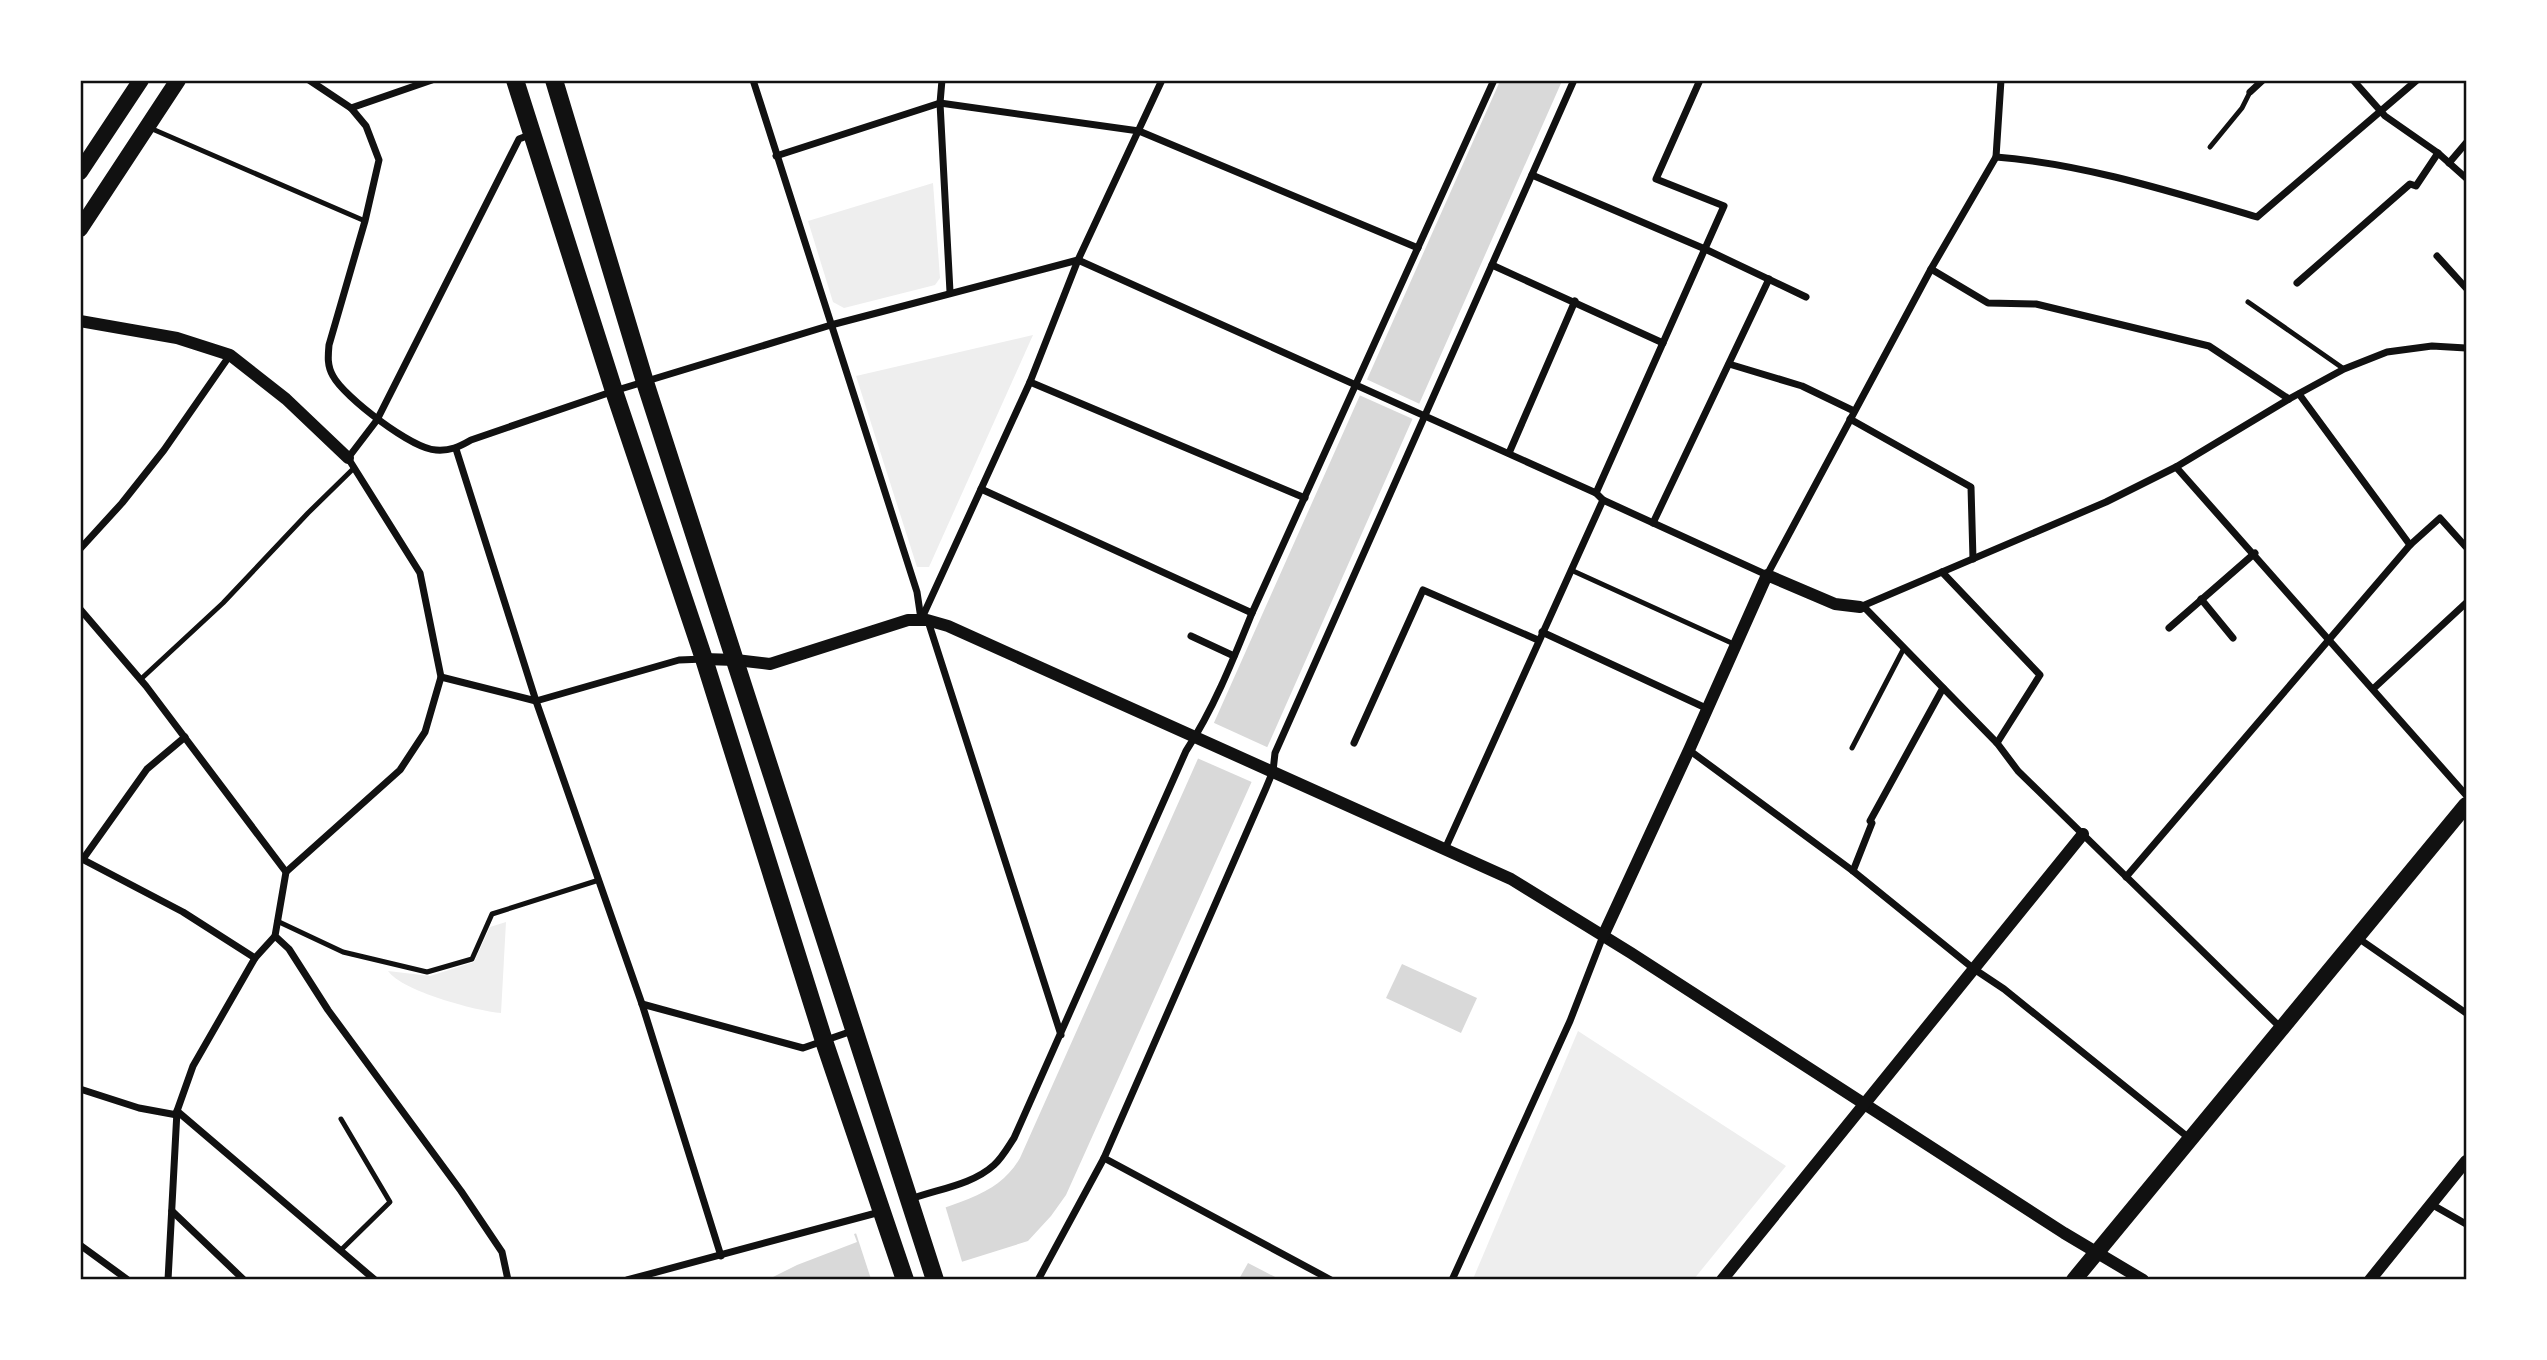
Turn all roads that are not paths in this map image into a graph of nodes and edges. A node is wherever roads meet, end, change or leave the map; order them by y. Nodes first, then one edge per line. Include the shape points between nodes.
1 (141, 80) edge
2 (178, 80) edge
3 (309, 80) edge
4 (432, 80) edge
5 (515, 80) edge
6 (554, 80) edge
7 (753, 80) edge
8 (942, 80) edge
9 (1162, 80) edge
10 (1494, 80) edge
11 (1574, 80) edge
12 (1700, 80) edge
13 (2001, 80) edge
14 (2250, 80) edge
15 (2263, 80) edge
16 (2353, 80) edge
17 (2417, 80) edge
18 (2250, 92) junction
19 (940, 103) junction
20 (351, 108) junction
21 (2381, 112) junction
22 (147, 127) junction
23 (1139, 131) junction
24 (533, 134) junction
25 (2466, 143) edge
26 (2210, 147) dead end
27 (2438, 153) junction
28 (776, 156) junction
29 (1996, 157) junction
30 (2449, 163) junction
31 (80, 172) edge
32 (1532, 175) junction
33 (2466, 178) edge
34 (365, 220) junction
35 (80, 229) edge
36 (1418, 248) junction
37 (1705, 250) junction
38 (2437, 256) dead end
39 (1078, 260) junction
40 (1492, 265) junction
41 (1931, 269) junction
42 (1769, 279) junction
43 (2297, 283) dead end
44 (2466, 288) edge
45 (950, 292) junction
46 (1806, 297) dead end
47 (1575, 301) junction
48 (2248, 302) dead end
49 (80, 321) edge
50 (831, 325) junction
51 (1663, 343) junction
52 (2466, 348) edge
53 (230, 355) junction
54 (1728, 364) junction
55 (2344, 369) junction
56 (645, 382) junction
57 (1030, 382) junction
58 (1359, 386) junction
59 (614, 391) junction
60 (2299, 394) junction
61 (2289, 399) junction
62 (1421, 414) junction
63 (1852, 415) junction
64 (377, 420) junction
65 (456, 449) junction
66 (1509, 453) junction
67 (351, 463) junction
68 (2176, 467) junction
69 (981, 489) junction
70 (1597, 493) junction
71 (1305, 498) junction
72 (1603, 500) junction
73 (1653, 523) junction
74 (2410, 545) junction
75 (2466, 547) edge
76 (80, 549) edge
77 (2255, 553) junction
78 (1973, 559) junction
79 (1571, 570) junction
80 (1942, 572) junction
81 (1767, 575) junction
82 (2201, 599) junction
83 (2466, 603) edge
84 (1860, 607) junction
85 (80, 609) edge
86 (1252, 613) junction
87 (924, 620) junction
88 (2168, 628) dead end
89 (1191, 636) dead end
90 (1540, 636) junction
91 (2233, 638) dead end
92 (2330, 639) junction
93 (1736, 645) junction
94 (1904, 648) junction
95 (1234, 656) junction
96 (704, 659) junction
97 (736, 660) junction
98 (441, 677) junction
99 (141, 680) junction
100 (1943, 688) junction
101 (2373, 689) junction
102 (536, 701) junction
103 (1708, 709) junction
104 (185, 737) junction
105 (1200, 738) junction
106 (1354, 743) dead end
107 (1997, 743) junction
108 (1852, 748) dead end
109 (1689, 750) junction
110 (1267, 769) junction
111 (2466, 794) edge
112 (2466, 805) edge
113 (2083, 834) junction
114 (1445, 849) junction
115 (82, 859) edge
116 (286, 872) junction
117 (1853, 872) junction
118 (2126, 877) junction
119 (599, 880) junction
120 (278, 921) junction
121 (275, 936) junction
122 (1603, 936) junction
123 (2357, 937) junction
124 (255, 958) junction
125 (1974, 969) junction
126 (642, 1004) junction
127 (2466, 1013) edge
128 (2281, 1028) junction
129 (855, 1030) junction
130 (1061, 1035) junction
131 (824, 1041) junction
132 (80, 1089) edge
133 (1863, 1103) junction
134 (177, 1113) junction
135 (341, 1119) dead end
136 (2189, 1138) junction
137 (1104, 1158) junction
138 (2466, 1161) edge
139 (2431, 1204) junction
140 (913, 1205) junction
141 (172, 1211) junction
142 (884, 1216) junction
143 (2466, 1224) edge
144 (80, 1245) edge
145 (341, 1250) junction
146 (2096, 1253) junction
147 (720, 1256) junction
148 (935, 1277) edge
149 (128, 1279) edge
150 (168, 1279) edge
151 (244, 1279) edge
152 (375, 1279) edge
153 (508, 1279) edge
154 (627, 1279) edge
155 (905, 1279) edge
156 (1038, 1279) edge
157 (1331, 1279) edge
158 (1452, 1279) edge
159 (1722, 1279) edge
160 (2074, 1279) edge
161 (2143, 1279) edge
162 (2370, 1279) edge

1 - 31 main road
2 - 22 main road
3 - 20 street
4 - 20 street
5 - 24 highway
6 - 56 highway
7 - 28 street
8 - 19 street
9 - 23 street
10 - 36 street
11 - 32 street
12 - 37 street via 1656,179 1724,206
13 - 29 street
14 - 18 street
15 - 18 street
16 - 21 street
17 - 21 street
18 - 26 lane
19 - 23 street
19 - 28 street
19 - 45 street
20 - 34 street via 366,126 379,160
21 - 27 street
21 - 29 street via 2257,217 2118,178
22 - 34 lane
22 - 35 main road
23 - 36 street
23 - 39 street
24 - 59 highway
24 - 64 street via 519,139
25 - 30 street
27 - 30 street
27 - 43 street via 2416,186 2410,184
28 - 50 street
29 - 41 street
30 - 33 street
32 - 37 street
32 - 40 street
34 - 64 street via 329,345 328,363 333,378
36 - 58 street
37 - 42 street
37 - 51 street
38 - 44 street
39 - 45 street
39 - 57 street
39 - 58 street
40 - 47 street
40 - 62 street
41 - 61 street via 1987,303 2036,304 2209,346
41 - 63 street
42 - 46 street
42 - 54 street
45 - 50 street
47 - 51 street
47 - 66 street
48 - 55 lane
49 - 53 street via 177,338
50 - 56 street
50 - 87 street
51 - 70 street
52 - 55 street via 2432,346 2387,352
53 - 67 street via 286,399
53 - 76 street via 164,450
54 - 63 street via 1802,386
54 - 73 street
55 - 60 street
56 - 59 street
56 - 97 highway
57 - 69 street
57 - 71 street
58 - 62 street
58 - 71 street
59 - 65 street
59 - 96 highway
60 - 61 street
60 - 74 street
61 - 68 street
62 - 66 street
62 - 110 street
63 - 78 street via 1971,487
63 - 81 street
64 - 65 street via 433,451
64 - 67 street
65 - 102 street
66 - 70 street
67 - 98 street via 420,573
67 - 99 lane via 223,603
68 - 77 street
68 - 78 street
69 - 86 street
69 - 87 street
70 - 72 street
71 - 86 street
72 - 73 street
72 - 79 street
73 - 81 street
74 - 75 street via 2440,518
74 - 92 street
77 - 82 street
77 - 92 street
78 - 80 street
79 - 90 street
79 - 93 lane
80 - 84 street
80 - 107 street via 2040,675
81 - 84 street via 1835,604
81 - 93 street
82 - 88 street
82 - 91 street
83 - 101 street
84 - 94 street
85 - 99 street
86 - 95 street
87 - 97 street via 908,620 769,664
87 - 105 street via 948,625
87 - 130 street
89 - 95 street
90 - 103 street
90 - 106 street via 1423,590
90 - 114 street
92 - 101 street
92 - 118 street
93 - 103 street
94 - 100 street
94 - 108 lane
95 - 105 street
96 - 97 street
96 - 102 street via 679,660
96 - 131 highway
97 - 129 highway
98 - 102 street
98 - 116 street via 425,732 400,770
99 - 104 street
100 - 107 street
100 - 117 street via 1871,821
101 - 111 street
102 - 119 street
103 - 109 street
104 - 115 street via 147,769
104 - 116 street
105 - 110 street
105 - 130 street via 1186,751
107 - 113 street via 2018,771
109 - 117 street
109 - 122 street
110 - 114 street
110 - 137 street
112 - 123 main road
113 - 118 street
113 - 125 street
114 - 122 street via 1511,879
115 - 124 street via 183,912
116 - 120 street
117 - 125 street
118 - 128 street
119 - 120 lane via 492,914 472,959 426,972 343,952
119 - 126 street
120 - 121 street
121 - 124 street
121 - 153 street via 289,949 328,1010 475,1211 502,1252
122 - 133 street
122 - 158 street via 1570,1021
123 - 127 street
123 - 128 main road
124 - 134 street via 193,1066
125 - 133 street
125 - 136 street
126 - 131 street via 803,1048
126 - 147 street
128 - 136 main road
129 - 131 street
129 - 140 highway
130 - 140 street via 1014,1138 995,1164
131 - 142 highway
132 - 134 street via 139,1108
133 - 146 street
133 - 159 street
134 - 141 street
134 - 145 street
135 - 145 lane via 390,1202
136 - 146 main road
137 - 156 street
137 - 157 street
138 - 139 street
139 - 143 street
139 - 162 street
140 - 148 highway
141 - 150 street
141 - 151 street
142 - 147 street
142 - 155 highway
144 - 149 street
145 - 152 street
146 - 160 main road
146 - 161 street
147 - 154 street

